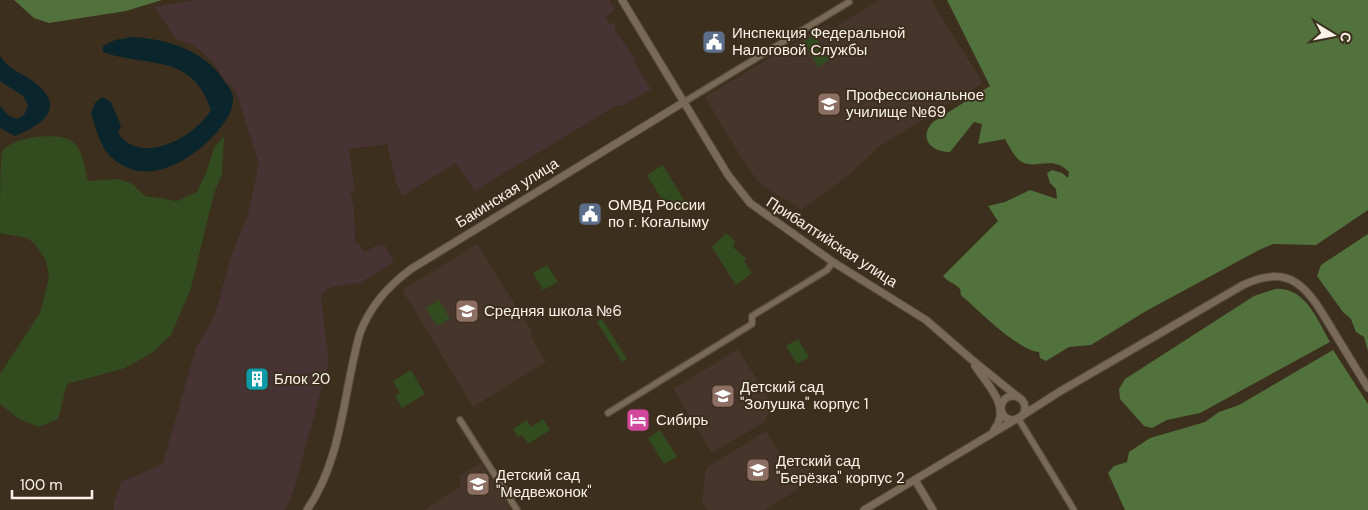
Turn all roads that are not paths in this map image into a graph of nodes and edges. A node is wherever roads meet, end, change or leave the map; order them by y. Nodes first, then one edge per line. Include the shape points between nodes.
1 (622, 0) edge
2 (849, 2) dead end
3 (684, 102) junction
4 (833, 262) junction
5 (980, 369) junction
6 (1368, 388) edge
7 (1059, 392) junction
8 (1019, 397) junction
9 (1001, 408) junction
10 (608, 413) dead end
11 (1019, 417) junction
12 (460, 420) dead end
13 (991, 434) junction
14 (916, 480) junction
15 (307, 510) edge
16 (517, 510) edge
17 (864, 510) edge
18 (933, 510) edge
19 (1074, 510) edge

1 - 3 street, Прибалтийская улица
2 - 3 street, Бакинская улица
3 - 4 street, Прибалтийская улица via 750,203
3 - 15 street, Бакинская улица via 411,269 384,292 360,333 330,468
4 - 5 street, Прибалтийская улица via 926,320
4 - 10 street via 827,270 752,316 752,324
5 - 8 street, Прибалтийская улица
5 - 9 street, Прибалтийская улица
6 - 7 street via 1309,293 1295,281 1271,276 1243,285
7 - 8 street via 1033,402
7 - 11 street
8 - 9 street via 1006,398
8 - 11 street via 1025,407
9 - 11 street via 1007,418
9 - 13 street via 1000,421
11 - 13 street
11 - 19 street
12 - 16 street
13 - 14 street
14 - 17 street
14 - 18 street

